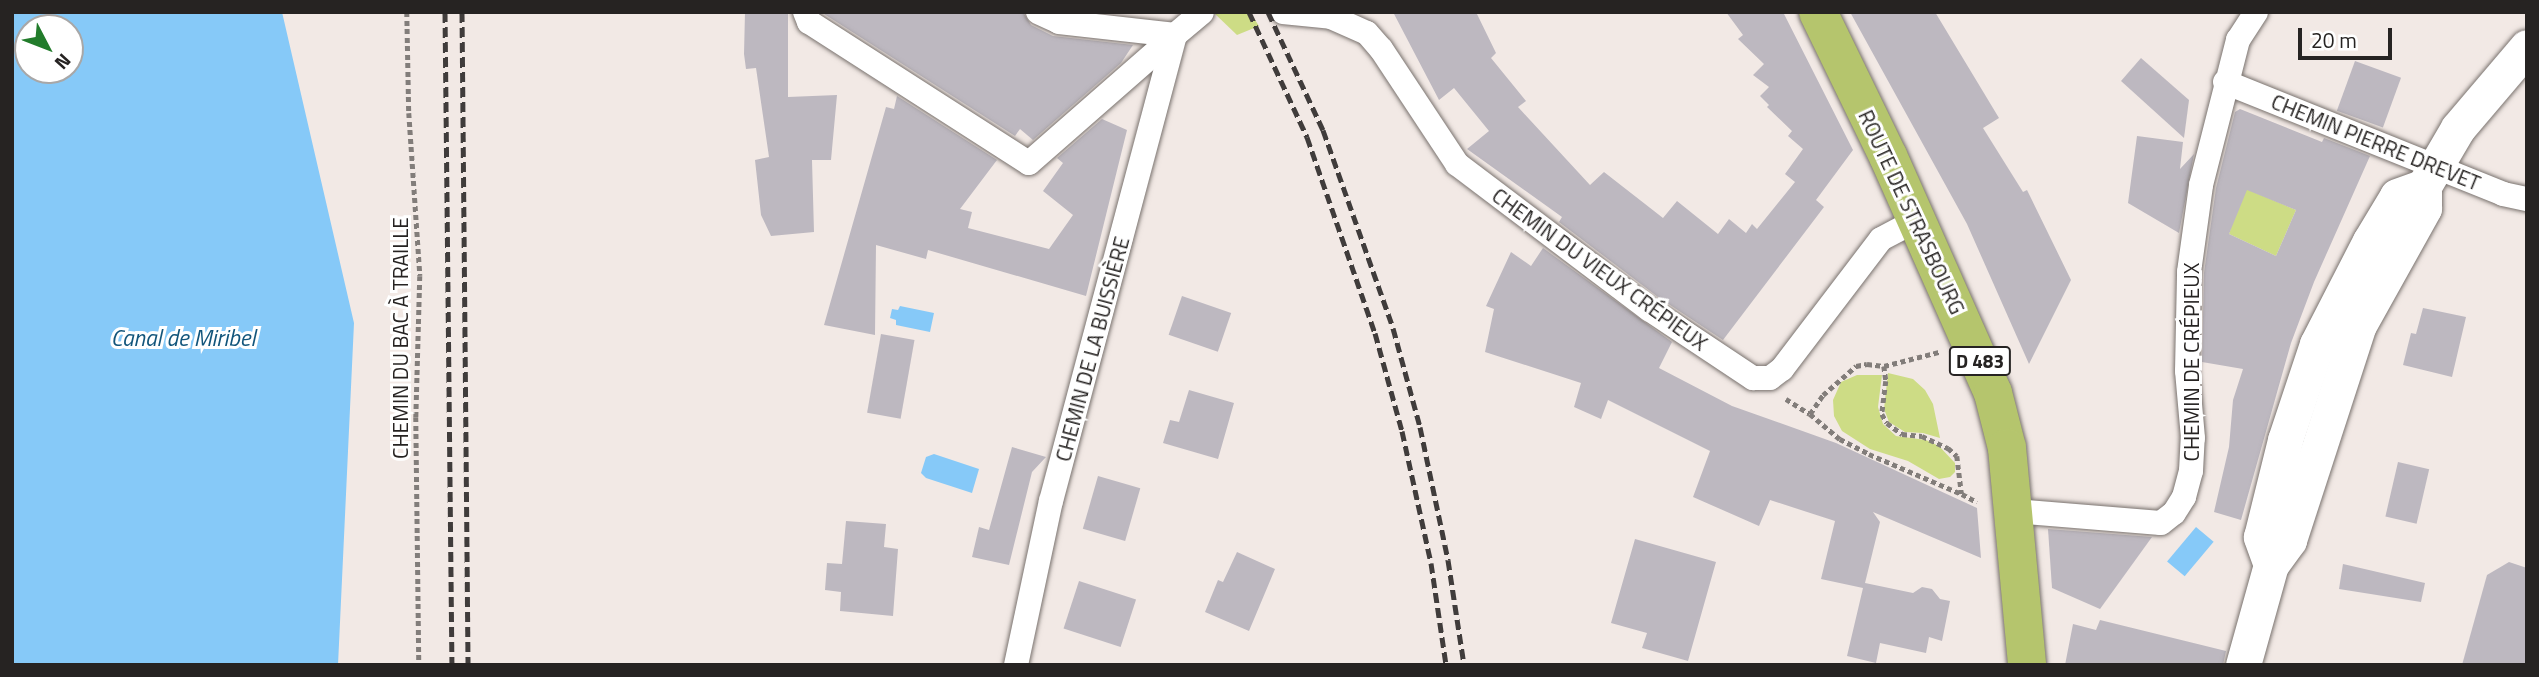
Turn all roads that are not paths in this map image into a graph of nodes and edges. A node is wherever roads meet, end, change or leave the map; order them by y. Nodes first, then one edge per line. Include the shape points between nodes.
1 (805, 12) edge
2 (1038, 12) edge
3 (1818, 12) edge
4 (2256, 12) edge
5 (1294, 13) edge
6 (1189, 20) edge
7 (1370, 23) edge
8 (2527, 47) edge
9 (2225, 82) junction
10 (2430, 176) junction
11 (2527, 199) edge
12 (1917, 220) junction
13 (1999, 508) junction
14 (1016, 665) edge
15 (2027, 665) edge
16 (2242, 665) edge

1 - 6 street via 808,22 1028,163
2 - 6 street via 1059,22
3 - 12 main road, ROUTE DE STRASBOURG / D 483
4 - 9 street, CHEMIN DE CRÉPIEUX via 2238,40
5 - 7 street, CHEMIN DU VIEUX CRÉPIEUX
6 - 14 street, CHEMIN DE LA BUISSIÈRE via 1051,501
7 - 12 street, CHEMIN DU VIEUX CRÉPIEUX via 1381,50 1457,164 1648,309 1753,378 1770,378 1782,369 1881,239
8 - 10 street via 2458,128
9 - 10 street, CHEMIN PIERRE DREVET
9 - 13 street, CHEMIN DE CRÉPIEUX via 2201,185 2189,272 2193,438 2184,497 2161,523
10 - 11 street, CHEMIN PIERRE DREVET
10 - 16 street via 2424,208 2359,325 2289,540 2271,565
12 - 13 main road, ROUTE DE STRASBOURG / D 483 via 1993,393 2007,448
13 - 15 main road, ROUTE DE STRASBOURG / D 483

